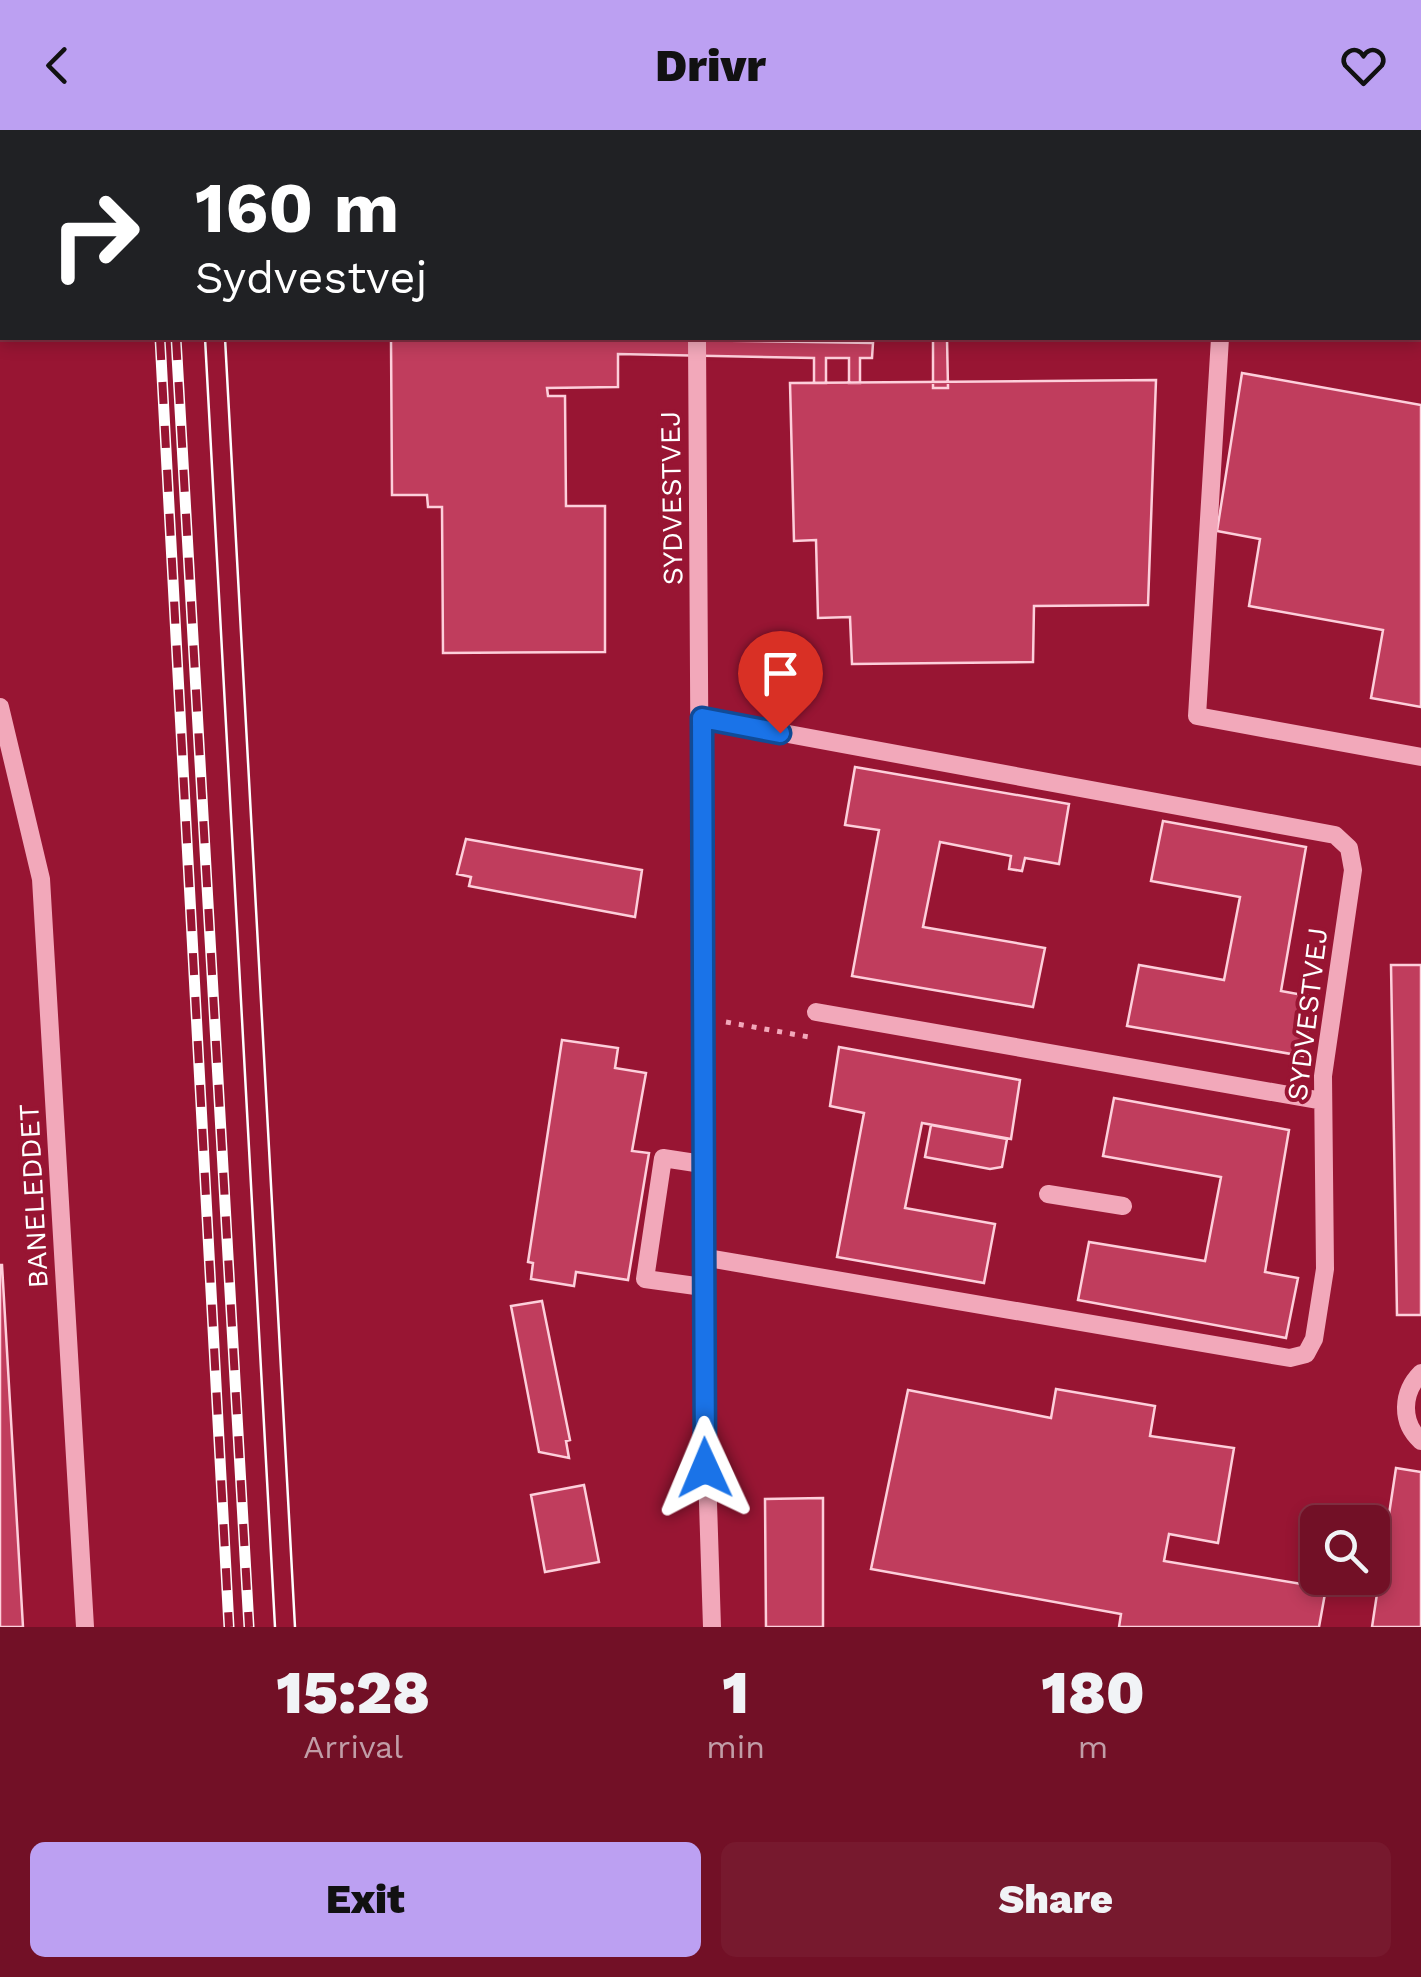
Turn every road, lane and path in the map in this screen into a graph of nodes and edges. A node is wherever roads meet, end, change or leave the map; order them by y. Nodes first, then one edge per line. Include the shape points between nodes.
1 (696, 340) edge
2 (1220, 340) edge
3 (0, 707) edge
4 (702, 718) junction
5 (1421, 758) edge
6 (816, 1012) dead end
7 (702, 1018) junction
8 (812, 1037) dead end
9 (1323, 1100) junction
10 (702, 1164) junction
11 (1048, 1194) dead end
12 (1124, 1206) dead end
13 (702, 1256) junction
14 (703, 1288) junction
15 (1421, 1372) edge
16 (1421, 1441) edge
17 (85, 1627) edge
18 (712, 1627) edge

1 - 4 street, SYDVESTVEJ
2 - 5 street via 1196,716
3 - 17 street, BANELEDDET via 41,879
4 - 7 street, SYDVESTVEJ
4 - 9 street, SYDVESTVEJ via 1336,835 1349,848 1352,870
6 - 9 street
7 - 8 path
7 - 10 street, SYDVESTVEJ
9 - 13 street, SYDVESTVEJ via 1326,1268 1314,1339 1299,1357
10 - 13 street, SYDVESTVEJ
10 - 14 street via 663,1158 645,1279
11 - 12 street
13 - 14 street, SYDVESTVEJ
14 - 18 street, SYDVESTVEJ
15 - 16 street via 1406,1406 1410,1430

